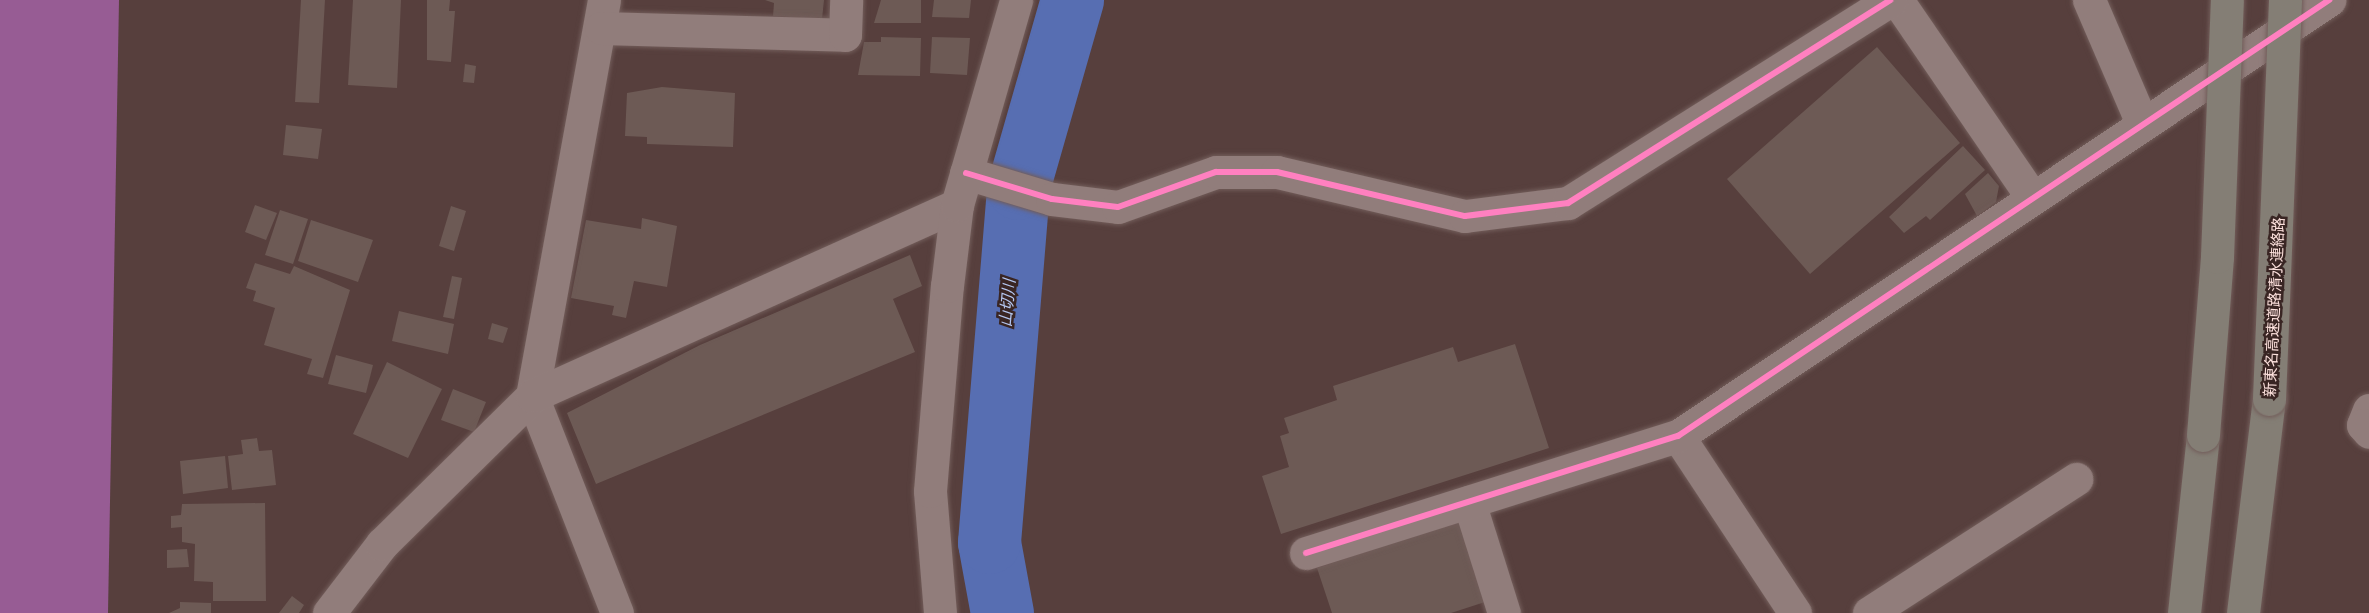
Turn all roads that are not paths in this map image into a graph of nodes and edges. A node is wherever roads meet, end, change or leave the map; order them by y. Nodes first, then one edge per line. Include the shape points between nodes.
1 (846, 0) edge
2 (1016, 0) edge
3 (1890, 0) edge
4 (1898, 0) edge
5 (2089, 0) edge
6 (2226, 0) edge
7 (2285, 0) edge
8 (2329, 0) edge
9 (602, 14) edge
10 (2142, 123) junction
11 (980, 178) junction
12 (2031, 196) junction
13 (957, 205) junction
14 (532, 396) junction
15 (2369, 410) edge
16 (2369, 432) edge
17 (1678, 436) junction
18 (2076, 479) dead end
19 (1469, 502) junction
20 (1306, 553) dead end
21 (329, 613) edge
22 (617, 613) edge
23 (940, 613) edge
24 (1504, 613) edge
25 (1795, 613) edge
26 (1869, 613) edge
27 (2184, 613) edge
28 (2243, 613) edge

1 - 9 street via 845,35
2 - 11 street
3 - 11 street via 1568,203 1465,216 1277,172 1216,172 1118,207 1052,199
4 - 12 street
5 - 10 street
6 - 27 highway, bridge via 2217,257
7 - 28 highway, 新東名高速道路清水連絡路, bridge via 2269,399
8 - 10 street
9 - 14 street
10 - 12 street
11 - 13 street
12 - 17 street
13 - 14 street
13 - 23 street via 934,386 930,479
14 - 21 street via 382,544
14 - 22 street
15 - 16 street via 2363,424
17 - 19 street
17 - 25 street
18 - 26 street
19 - 20 street
19 - 24 street

